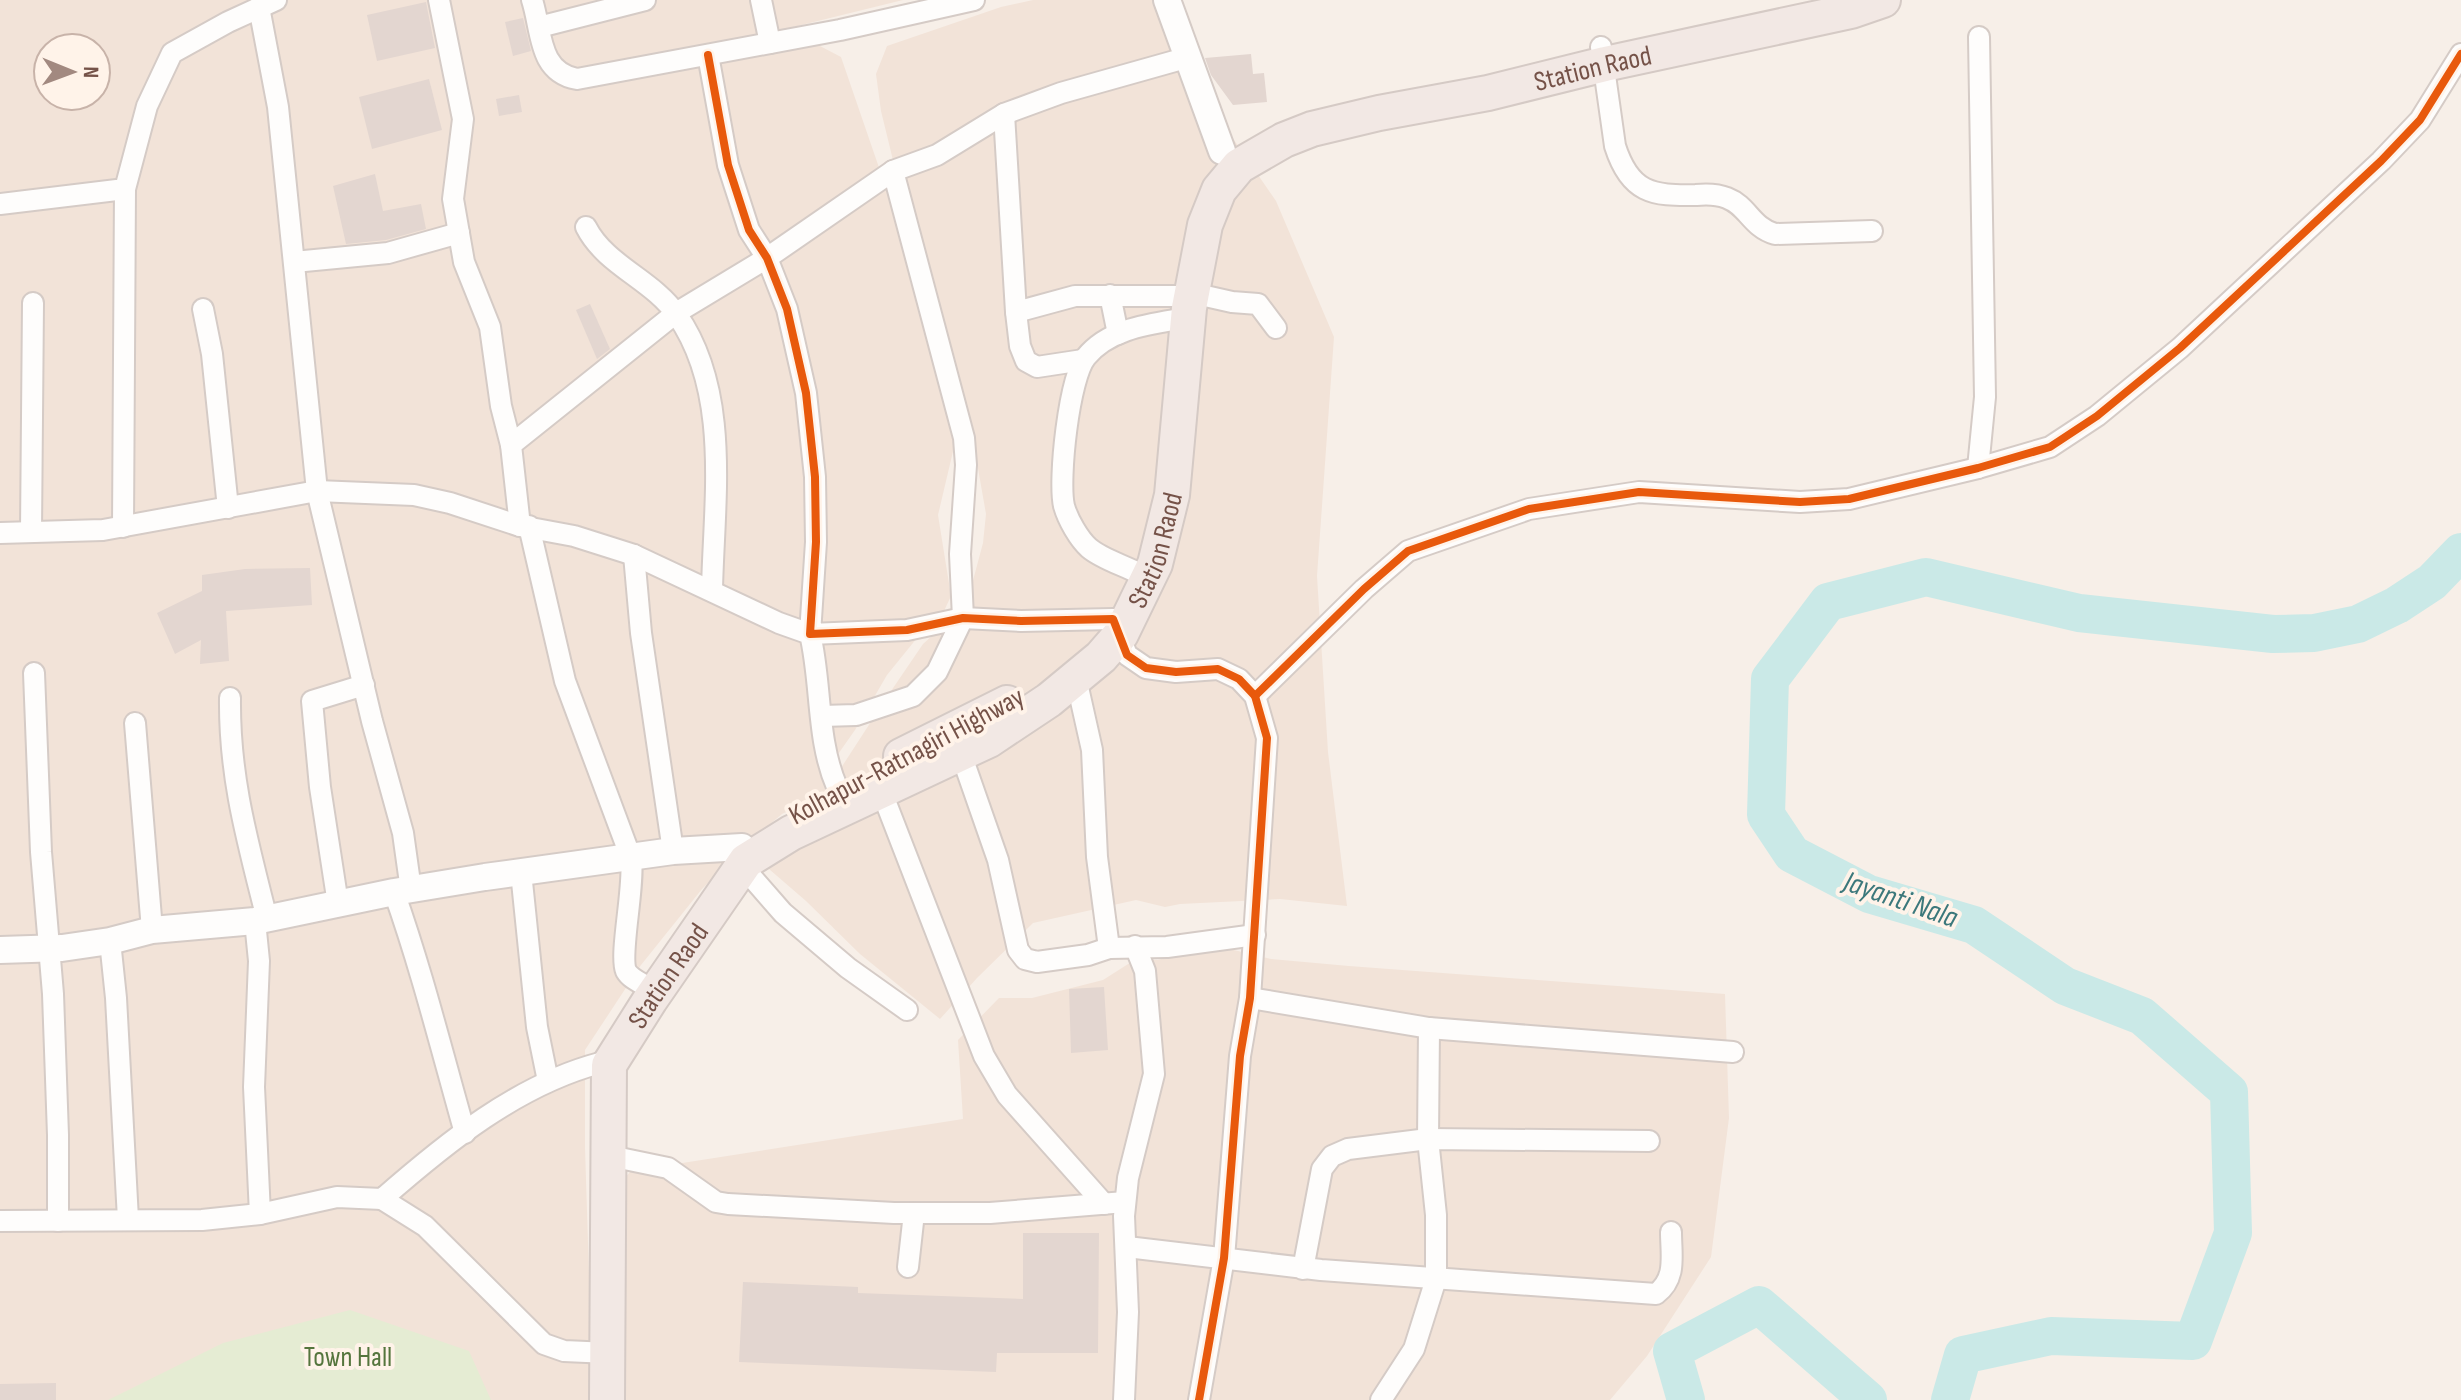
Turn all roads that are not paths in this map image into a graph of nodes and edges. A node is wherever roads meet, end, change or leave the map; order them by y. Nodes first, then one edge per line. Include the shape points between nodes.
1 (439, 0) edge
2 (532, 0) edge
3 (645, 0) edge
4 (761, 0) edge
5 (1167, 0) edge
6 (1811, 0) edge
7 (1883, 0) edge
8 (966, 1) edge
9 (268, 4) edge
10 (539, 27) junction
11 (1979, 37) dead end
12 (770, 43) junction
13 (2461, 54) edge
14 (708, 55) junction
15 (1603, 55) junction
16 (1189, 57) junction
17 (1004, 114) junction
18 (1231, 159) junction
19 (893, 171) junction
20 (125, 189) junction
21 (0, 204) edge
22 (586, 227) dead end
23 (1872, 231) dead end
24 (459, 233) junction
25 (767, 258) junction
26 (294, 262) junction
27 (1110, 295) junction
28 (33, 303) dead end
29 (1181, 303) junction
30 (203, 309) dead end
31 (1016, 312) junction
32 (676, 313) junction
33 (1276, 328) dead end
34 (1118, 334) junction
35 (1083, 360) junction
36 (511, 445) junction
37 (1978, 468) junction
38 (317, 491) junction
39 (228, 508) junction
40 (525, 526) junction
41 (123, 527) junction
42 (31, 531) junction
43 (0, 533) edge
44 (634, 555) junction
45 (1138, 573) junction
46 (712, 589) junction
47 (963, 618) junction
48 (1117, 627) junction
49 (810, 634) junction
50 (34, 673) dead end
51 (1078, 675) junction
52 (364, 685) junction
53 (1255, 696) junction
54 (230, 698) dead end
55 (822, 716) junction
56 (135, 723) dead end
57 (961, 754) junction
58 (837, 787) junction
59 (881, 790) junction
60 (673, 851) junction
61 (742, 856) junction
62 (631, 858) junction
63 (521, 872) junction
64 (402, 891) junction
65 (338, 904) junction
66 (261, 920) junction
67 (152, 930) junction
68 (1255, 935) junction
69 (110, 941) junction
70 (1135, 946) junction
71 (1109, 948) junction
72 (48, 949) junction
73 (0, 950) edge
74 (646, 986) junction
75 (1250, 998) junction
76 (907, 1010) dead end
77 (1429, 1028) junction
78 (1733, 1052) dead end
79 (600, 1063) junction
80 (548, 1081) junction
81 (465, 1133) junction
82 (1428, 1139) junction
83 (1649, 1141) dead end
84 (610, 1156) junction
85 (382, 1199) junction
86 (1125, 1202) junction
87 (1104, 1204) junction
88 (914, 1213) junction
89 (260, 1214) junction
90 (128, 1219) junction
91 (0, 1221) edge
92 (58, 1221) junction
93 (1671, 1232) dead end
94 (1127, 1247) junction
95 (1224, 1258) junction
96 (908, 1267) dead end
97 (1303, 1269) junction
98 (1436, 1279) junction
99 (602, 1353) junction
100 (593, 1400) edge
101 (607, 1400) edge
102 (1124, 1400) edge
103 (1199, 1400) edge
104 (1381, 1400) edge

1 - 24 street via 463,119 453,199
2 - 10 street
3 - 10 street
4 - 12 street
5 - 16 street
6 - 15 highway
7 - 15 highway, Station Raod via 1851,11
8 - 12 street
9 - 20 street via 172,53 147,106
9 - 26 street
10 - 14 street via 553,69 569,77 589,78
11 - 37 street via 1985,397
12 - 14 street
13 - 37 street via 2420,120 2381,161 2180,348 2050,447
14 - 25 street via 728,165 749,230
15 - 18 highway, Station Raod via 1488,93 1312,129
15 - 23 street via 1617,154 1648,192 1719,195 1741,206 1762,230 1775,234
16 - 17 street
16 - 18 street
17 - 19 street via 937,155
17 - 31 street
18 - 29 highway, Kolhapur-Ratnagiri Highway via 1198,196
19 - 25 street
19 - 47 street via 964,438
20 - 21 street
20 - 41 street
22 - 32 street via 594,244
24 - 26 street via 388,253
24 - 36 street via 464,262 490,327
25 - 32 street
25 - 49 street via 787,309 806,393 816,516
26 - 38 street
27 - 29 street
27 - 31 street via 1075,296
27 - 34 street
28 - 42 street
29 - 33 street via 1258,304
29 - 34 street
29 - 45 highway, Kolhapur-Ratnagiri Highway via 1159,438 1158,496
29 - 48 highway, Station Raod via 1172,495 1155,564
30 - 39 street
31 - 35 street via 1026,361 1037,367
32 - 36 street
32 - 46 street via 698,353 710,402 715,454
34 - 35 street via 1095,346
35 - 45 street via 1072,388 1064,505 1089,548
36 - 40 street
37 - 53 street via 1849,499 1800,502 1639,492 1529,509 1408,551
38 - 39 street
38 - 40 street via 414,495
38 - 52 street
39 - 41 street
40 - 44 street
40 - 62 street via 565,681
41 - 42 street
42 - 43 street
44 - 46 street
44 - 60 street
45 - 48 highway, Kolhapur-Ratnagiri Highway
46 - 49 street
47 - 48 street
47 - 49 street via 907,630
47 - 55 street via 937,672 913,696 856,715
48 - 51 highway, Station Raod via 1101,657
48 - 53 street via 1127,655 1146,668 1218,669 1239,679
48 - 58 highway, Kolhapur-Ratnagiri Highway via 1049,681
49 - 55 street
50 - 72 street
51 - 57 highway, Station Raod via 1049,700
51 - 71 street via 1092,750 1097,857
52 - 64 street via 403,833
52 - 65 street via 312,701
53 - 68 street via 1267,738
54 - 66 street via 234,775
55 - 58 street via 827,766
56 - 67 street
57 - 59 highway, Station Raod
57 - 71 street via 998,860 1018,950 1037,962
58 - 61 highway, Kolhapur-Ratnagiri Highway via 805,804
59 - 61 highway, Station Raod
59 - 87 street via 984,1056 1007,1095
60 - 61 street
60 - 62 street
61 - 74 highway, Kolhapur-Ratnagiri Highway
61 - 76 street via 783,913
61 - 84 highway, Station Raod via 609,1065
62 - 63 street
62 - 74 street via 624,959 631,977
63 - 64 street
63 - 80 street
64 - 65 street
64 - 81 street
65 - 66 street
66 - 67 street
66 - 89 street via 254,1087
67 - 69 street
68 - 70 street
68 - 75 street
69 - 72 street
69 - 90 street
70 - 71 street
70 - 86 street via 1146,982 1154,1074
72 - 73 street
72 - 92 street
74 - 79 highway, Kolhapur-Ratnagiri Highway
75 - 77 street
75 - 95 street via 1240,1056
77 - 78 street
77 - 82 street
79 - 80 street
79 - 99 highway, Kolhapur-Ratnagiri Highway via 597,1317
80 - 81 street
81 - 85 street
82 - 83 street
82 - 97 street via 1348,1149 1332,1156 1322,1169
82 - 98 street
84 - 88 street via 668,1168 716,1202
84 - 99 highway, Station Raod
85 - 89 street via 337,1197
85 - 99 street via 425,1226 544,1344
86 - 87 street
86 - 94 street
87 - 88 street
88 - 96 street
89 - 90 street
90 - 92 street
91 - 92 street
93 - 98 street via 1672,1273 1656,1294
94 - 95 street
94 - 102 street
95 - 97 street
95 - 103 street
97 - 98 street
98 - 104 street via 1414,1349
99 - 100 highway, Kolhapur-Ratnagiri Highway
99 - 101 highway, Station Raod

